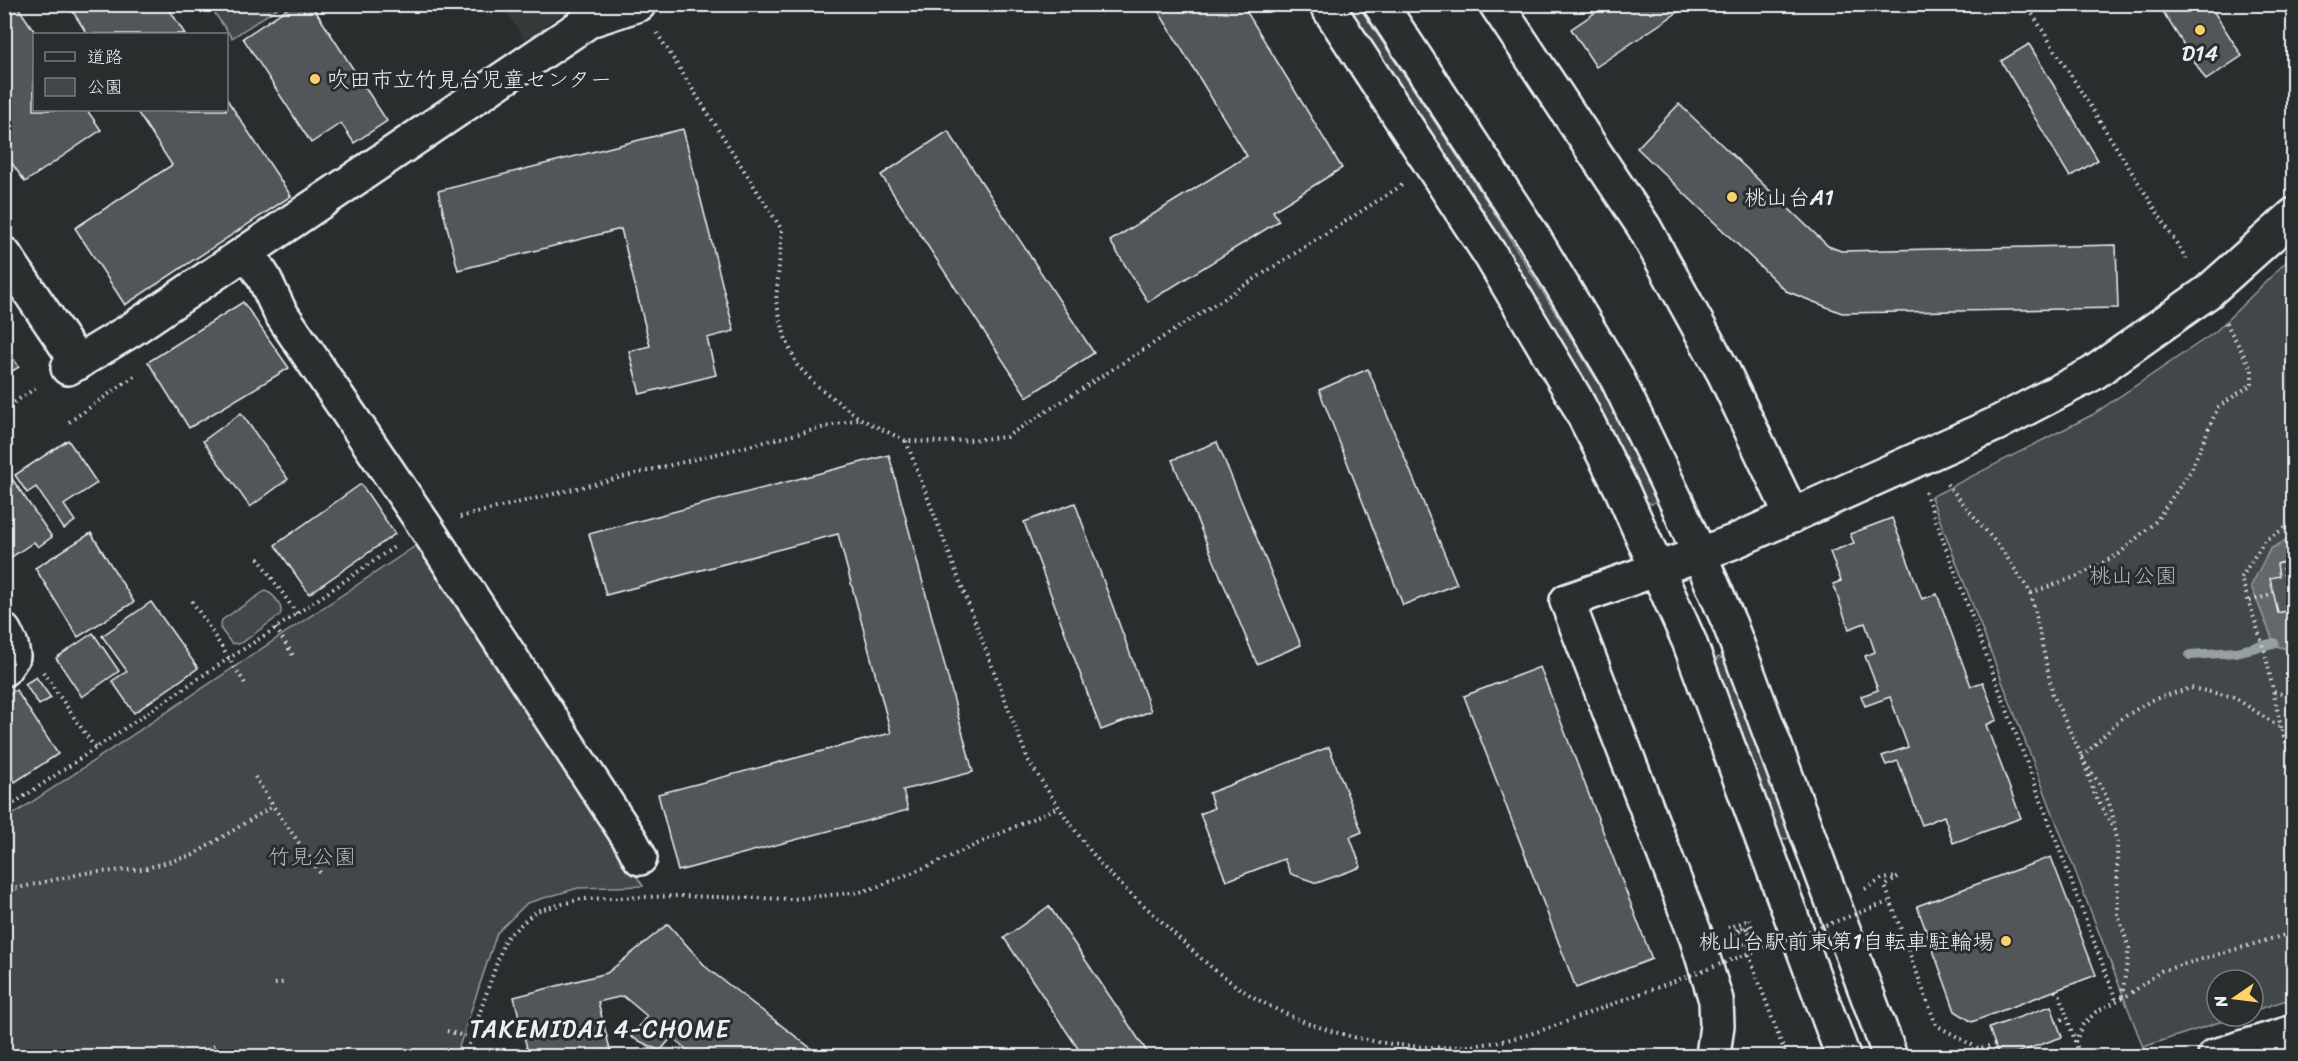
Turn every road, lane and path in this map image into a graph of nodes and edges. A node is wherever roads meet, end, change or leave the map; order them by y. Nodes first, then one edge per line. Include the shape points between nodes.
1 (1326, 4) edge
2 (1380, 4) edge
3 (1496, 4) edge
4 (2026, 4) edge
5 (645, 15) edge
6 (1409, 180) dead end
7 (2294, 215) edge
8 (247, 252) junction
9 (4, 254) edge
10 (2193, 269) dead end
11 (2223, 315) dead end
12 (73, 366) junction
13 (136, 375) dead end
14 (4, 409) edge
15 (859, 418) junction
16 (69, 422) dead end
17 (906, 441) junction
18 (1945, 481) dead end
19 (1924, 491) dead end
20 (1792, 516) junction
21 (2294, 523) edge
22 (425, 526) junction
23 (1700, 554) junction
24 (258, 558) dead end
25 (2282, 562) dead end
26 (1658, 568) junction
27 (2285, 577) dead end
28 (2031, 593) junction
29 (2274, 594) dead end
30 (192, 601) dead end
31 (2250, 601) junction
32 (297, 614) junction
33 (276, 628) junction
34 (7, 652) edge
35 (294, 657) dead end
36 (230, 659) junction
37 (246, 685) dead end
38 (2273, 692) junction
39 (2294, 698) edge
40 (2281, 728) junction
41 (95, 748) junction
42 (2082, 757) junction
43 (2294, 768) edge
44 (255, 777) dead end
45 (273, 806) junction
46 (1058, 807) junction
47 (4, 810) edge
48 (2114, 830) junction
49 (640, 858) dead end
50 (321, 874) dead end
51 (4, 891) edge
52 (1857, 893) dead end
53 (1891, 901) junction
54 (2294, 916) edge
55 (1756, 917) dead end
56 (1749, 920) junction
57 (1736, 925) dead end
58 (1749, 955) junction
59 (286, 982) dead end
60 (275, 984) dead end
61 (2055, 991) dead end
62 (2122, 997) junction
63 (2116, 1000) junction
64 (2067, 1017) junction
65 (2056, 1022) dead end
66 (447, 1031) dead end
67 (2294, 1032) edge
68 (471, 1038) junction
69 (2075, 1042) junction
70 (1995, 1044) dead end
71 (216, 1045) dead end
72 (1978, 1049) junction
73 (198, 1056) edge
74 (465, 1056) edge
75 (1713, 1056) edge
76 (1786, 1056) edge
77 (1843, 1056) edge
78 (1890, 1056) edge
79 (1976, 1056) edge
80 (2080, 1056) edge
81 (2215, 1056) edge

1 - 26 main road via 1491,256 1557,368 1621,488
2 - 23 main road via 1532,235 1615,374
3 - 20 main road via 1644,227 1724,373
4 - 10 path
5 - 8 main road via 590,20
5 - 15 path via 782,230 776,301 797,364 816,385
6 - 17 path via 1006,437
7 - 20 main road via 2208,292 2092,374 1996,424
8 - 12 main road
8 - 22 main road via 280,312
9 - 12 main road
11 - 28 path via 2252,370 2252,384 2218,407 2191,470 2156,521 2119,554 2078,576
12 - 14 path
13 - 16 path
15 - 17 path
15 - 22 path
17 - 46 path via 1028,760
18 - 28 path via 2002,550
19 - 63 path
20 - 23 main road
21 - 31 path via 2265,540 2241,578
22 - 32 path
22 - 49 main road
23 - 26 main road
23 - 78 main road
24 - 32 path
25 - 27 path
26 - 75 main road via 1567,600 1697,939 1716,1000
26 - 77 main road via 1689,641
28 - 42 path via 2053,695
29 - 31 path
30 - 36 path
31 - 38 path
32 - 33 path
33 - 35 path
33 - 36 path
34 - 41 path via 39,665
36 - 37 path
36 - 41 path
38 - 39 path
38 - 40 path
40 - 42 path via 2234,697 2191,688 2152,700 2121,719
40 - 43 path
41 - 47 path
42 - 48 path via 2095,795
42 - 48 path via 2106,793 2113,811
44 - 45 path
45 - 50 path
45 - 51 path via 193,855 143,869 85,873
46 - 58 path, bridge via 1102,865 1229,982 1278,1010 1341,1034 1410,1046 1497,1042 1544,1030
46 - 68 path via 938,862 860,892 792,899 581,899 536,911 505,939
48 - 62 path via 2118,915 2129,948
52 - 53 path via 1882,879 1898,877 1885,886
53 - 58 path, bridge
53 - 72 path via 1936,1025
54 - 62 path via 2288,934 2162,970
55 - 56 path
56 - 57 path
56 - 58 path via 1754,934 1753,944 1745,947 1738,946 1732,940 1733,932 1738,928 1747,927 1751,930 1752,942 1744,945 1738,945 1734,940 1739,930 1749,931 1751,936 1751,940 1750,944
58 - 76 path
59 - 60 path
61 - 64 path
62 - 63 path
63 - 69 path via 2096,1012
64 - 65 path
64 - 69 path
66 - 68 path
67 - 81 main road
68 - 74 path
69 - 80 path
70 - 72 path
71 - 73 path
72 - 79 path

